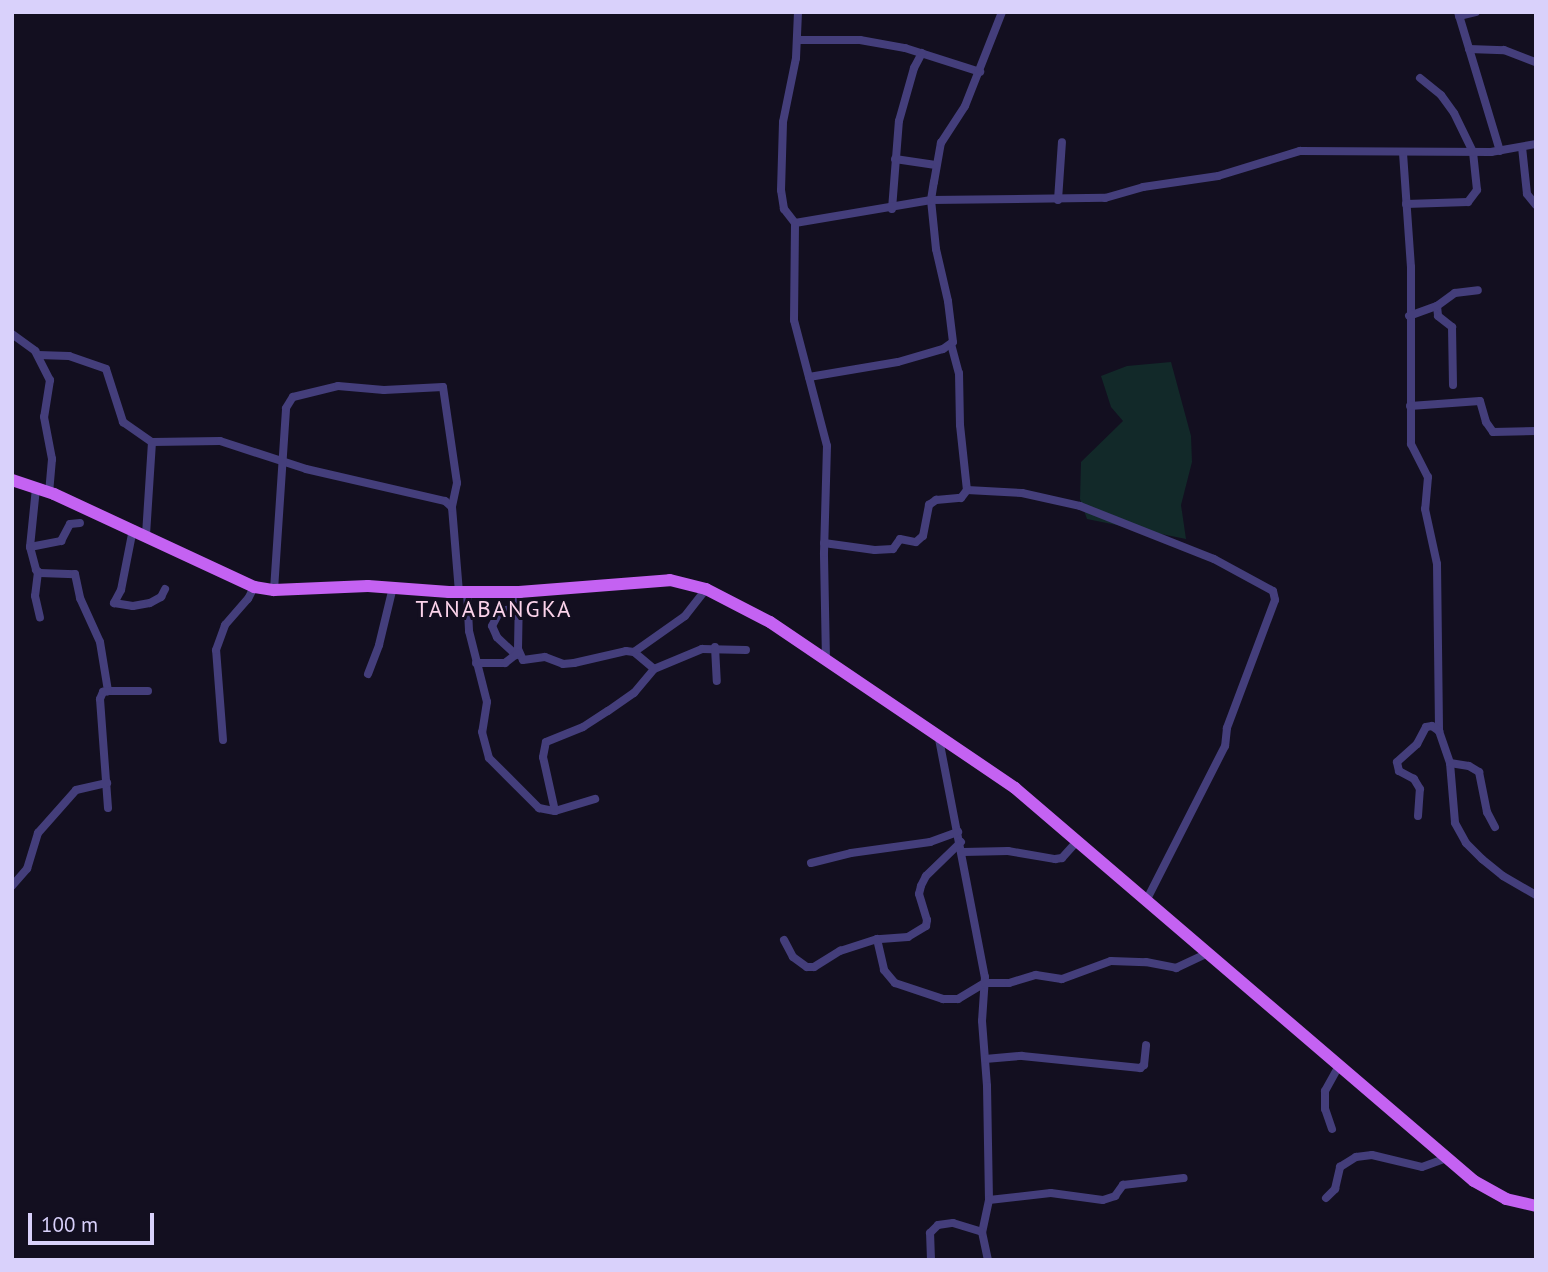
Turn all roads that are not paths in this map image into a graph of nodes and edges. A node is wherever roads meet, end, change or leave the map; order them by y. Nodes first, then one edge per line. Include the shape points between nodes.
1 (798, 12) edge
2 (1002, 12) edge
3 (1476, 12) edge
4 (1458, 14) edge
5 (797, 40) junction
6 (1469, 49) junction
7 (922, 53) junction
8 (1536, 62) edge
9 (981, 72) junction
10 (1420, 78) dead end
11 (1062, 142) dead end
12 (1536, 144) edge
13 (1522, 147) junction
14 (1500, 150) junction
15 (1473, 152) junction
16 (1403, 153) junction
17 (895, 159) junction
18 (936, 165) junction
19 (931, 200) junction
20 (1058, 200) junction
21 (1406, 204) junction
22 (1536, 205) edge
23 (892, 209) junction
24 (796, 223) junction
25 (1478, 290) dead end
26 (1437, 306) junction
27 (1409, 316) junction
28 (12, 334) edge
29 (951, 344) junction
30 (38, 355) junction
31 (809, 377) junction
32 (1453, 385) dead end
33 (1410, 406) junction
34 (1536, 431) edge
35 (152, 442) junction
36 (282, 460) junction
37 (15, 483) edge
38 (36, 488) junction
39 (967, 490) junction
40 (50, 492) junction
41 (452, 508) junction
42 (80, 523) dead end
43 (133, 530) junction
44 (146, 535) junction
45 (824, 543) junction
46 (30, 547) junction
47 (38, 572) junction
48 (254, 587) junction
49 (393, 587) junction
50 (165, 589) dead end
51 (706, 589) junction
52 (274, 590) junction
53 (463, 592) junction
54 (519, 592) junction
55 (517, 608) junction
56 (40, 617) dead end
57 (715, 647) junction
58 (746, 650) dead end
59 (634, 652) junction
60 (517, 654) junction
61 (826, 660) junction
62 (476, 663) junction
63 (654, 669) junction
64 (369, 674) dead end
65 (717, 681) dead end
66 (108, 691) junction
67 (148, 691) dead end
68 (1439, 731) junction
69 (939, 739) junction
70 (223, 740) dead end
71 (1450, 763) junction
72 (107, 783) junction
73 (595, 799) dead end
74 (108, 808) dead end
75 (555, 811) junction
76 (1418, 816) dead end
77 (1495, 827) dead end
78 (958, 832) junction
79 (1078, 840) junction
80 (961, 842) junction
81 (962, 852) junction
82 (811, 863) dead end
83 (12, 886) edge
84 (1536, 895) edge
85 (1147, 899) junction
86 (877, 939) junction
87 (784, 940) dead end
88 (1208, 953) junction
89 (985, 983) junction
90 (1146, 1045) dead end
91 (985, 1059) junction
92 (1339, 1066) junction
93 (1332, 1129) dead end
94 (1447, 1158) junction
95 (1184, 1178) dead end
96 (1325, 1198) dead end
97 (989, 1200) junction
98 (1536, 1206) edge
99 (982, 1232) junction
100 (932, 1260) edge
101 (988, 1260) edge

1 - 5 street
2 - 9 street
3 - 4 street
4 - 6 street
5 - 7 street via 860,40
5 - 24 street via 783,122 781,190 784,209
6 - 8 street via 1504,50
6 - 14 street
7 - 9 street
7 - 17 street via 902,108
9 - 18 street via 941,144
10 - 15 street via 1449,104
11 - 20 street
12 - 13 street
13 - 14 street
13 - 22 street via 1527,194
14 - 15 street
15 - 16 street
15 - 21 street via 1477,190 1470,202
16 - 20 street via 1300,151 1218,176 1143,187 1113,197
16 - 21 street
17 - 18 street
17 - 23 street
18 - 19 street
19 - 20 street
19 - 23 street
19 - 29 street via 954,337
21 - 27 street
23 - 24 street
24 - 31 street via 793,307
25 - 26 street via 1455,293
26 - 27 street
26 - 32 street via 1438,316 1452,327
27 - 33 street
28 - 30 street
29 - 31 street via 886,364
29 - 39 street via 959,373
30 - 35 street via 69,356 103,367 110,376 123,422
30 - 40 street via 50,380 44,417 52,459
31 - 45 street via 827,446
33 - 34 street via 1480,401 1493,432
33 - 68 street via 1411,444 1428,477 1425,509 1437,564
35 - 36 street via 220,441
35 - 44 street
36 - 41 street via 440,499
36 - 41 street via 286,408 293,397 338,386 384,390 439,386 446,394 457,483
36 - 52 street
37 - 38 main road
38 - 40 main road
38 - 46 street
39 - 45 street via 961,498 929,505 923,536 916,542 900,539 892,549 875,550
39 - 85 street via 1022,493 1080,506 1214,559 1273,591 1275,600 1227,728 1225,746
40 - 43 main road
41 - 53 street
42 - 46 street via 70,524 58,542
43 - 44 main road
43 - 50 street via 114,603 150,603
44 - 48 main road
45 - 61 street
46 - 47 street
47 - 56 street via 35,596
47 - 66 street via 75,574 80,598 100,642
48 - 52 main road
48 - 70 street via 225,625 216,654
49 - 52 main road
49 - 53 main road
49 - 64 street
51 - 54 main road via 670,580
51 - 59 street via 685,616
51 - 61 main road via 770,622
53 - 54 main road
53 - 62 street
54 - 55 street
55 - 60 street
55 - 60 street via 500,611 492,626 497,638
57 - 58 street
57 - 63 street
57 - 65 street
59 - 60 street via 563,664 545,657 523,660
59 - 63 street
60 - 62 street via 505,663
61 - 69 main road
62 - 75 street via 487,702 482,728 486,751 537,807
63 - 75 street via 634,693 608,711 546,742 543,757
66 - 67 street
66 - 72 street via 100,699
68 - 71 street
68 - 76 street via 1426,727 1417,744 1397,762 1399,771 1414,779 1420,789
69 - 78 street
69 - 79 main road via 1015,788
71 - 77 street via 1479,772
71 - 84 street via 1455,823 1461,836 1503,876
72 - 74 street
72 - 83 street via 76,790 38,833 27,869
73 - 75 street
78 - 80 street
78 - 82 street via 930,842
79 - 81 street via 1062,858 1055,859 1008,851
79 - 85 main road
80 - 81 street
80 - 86 street via 920,886 926,926 908,937
81 - 89 street
85 - 88 main road
86 - 87 street via 840,951 814,967 793,957
86 - 89 street via 884,970 895,983 943,999 961,998
88 - 89 street via 1176,968 1146,961 1111,961 1062,979 1036,975 1009,983
88 - 92 main road
89 - 91 street
90 - 91 street via 1144,1065 1137,1068 1022,1056
91 - 97 street
92 - 93 street via 1325,1091
92 - 94 main road
94 - 96 street via 1422,1167 1372,1155 1356,1157 1340,1167 1335,1189
94 - 98 main road via 1491,1192
95 - 97 street via 1122,1185 1108,1200 1051,1193
97 - 99 street
99 - 100 street via 954,1223 938,1225 930,1233
99 - 101 street

